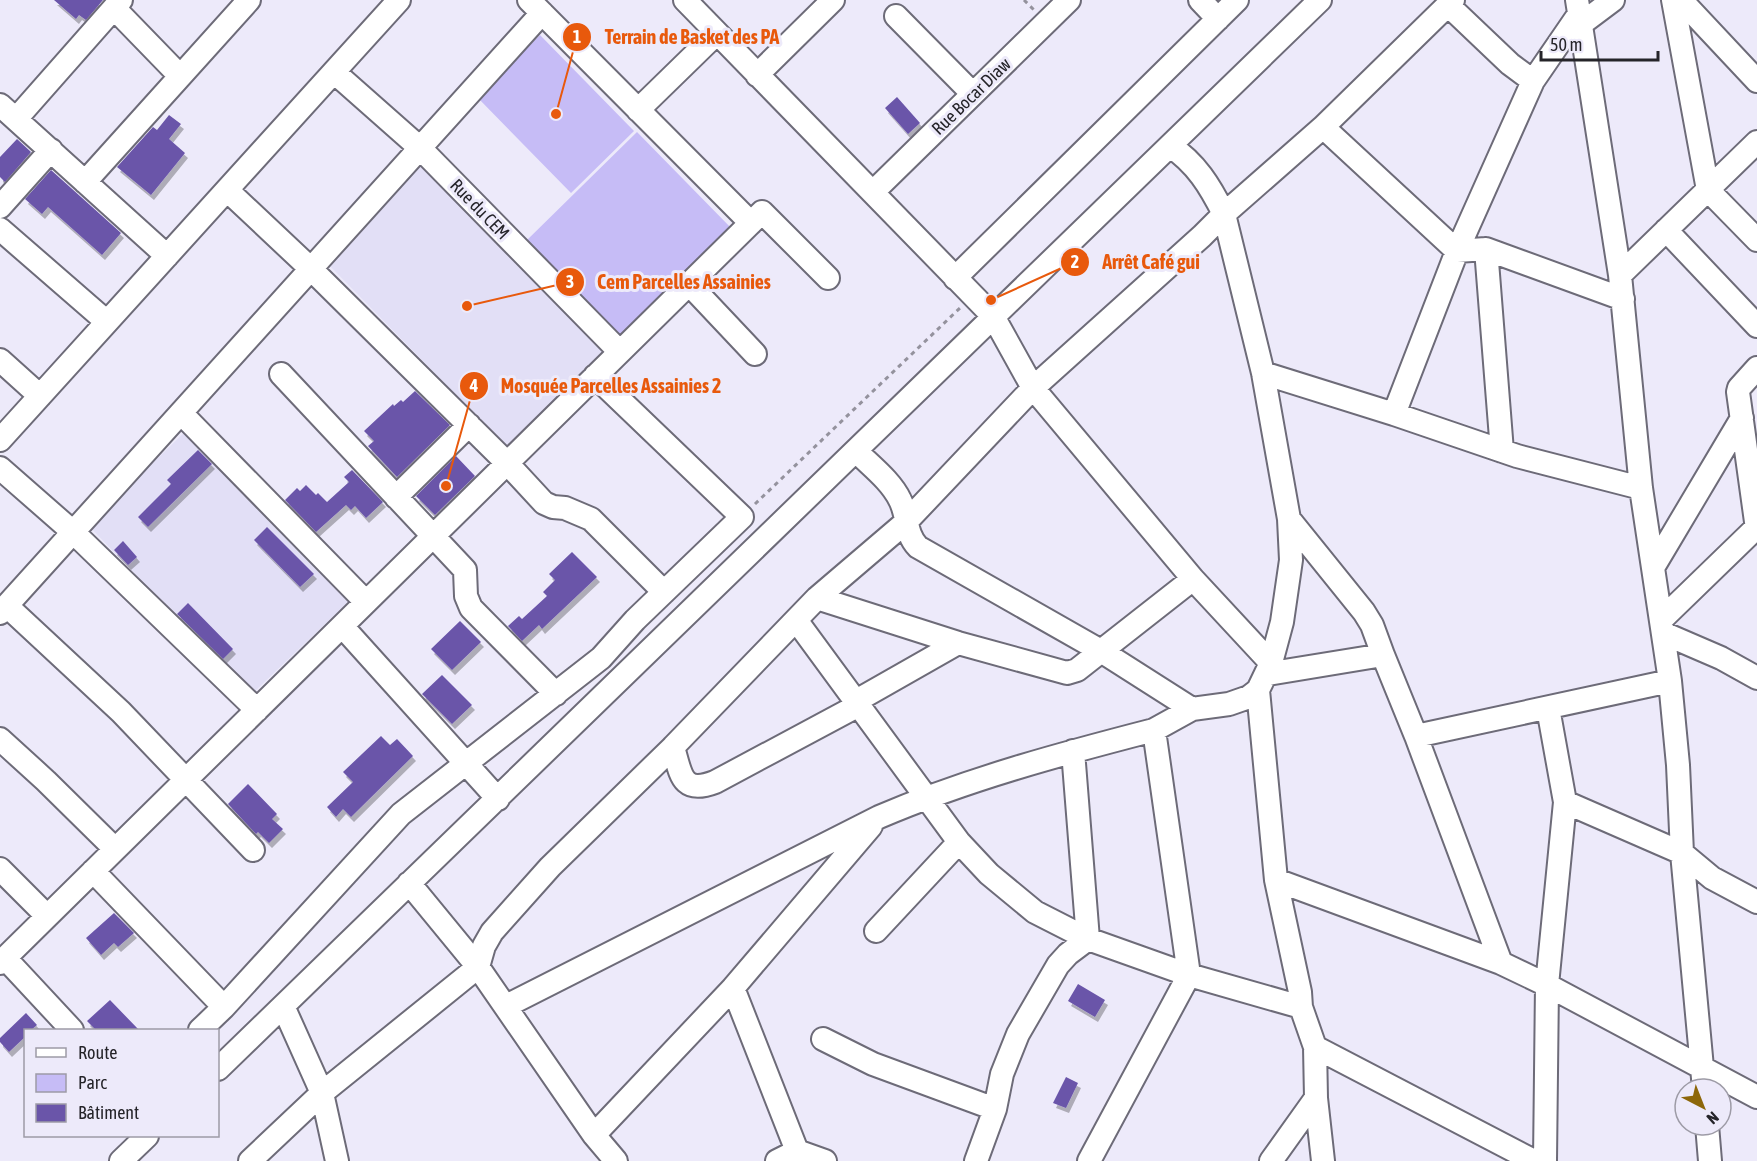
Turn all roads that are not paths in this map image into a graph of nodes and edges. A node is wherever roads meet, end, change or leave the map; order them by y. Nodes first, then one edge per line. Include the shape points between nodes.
1 (684, 0) edge
2 (833, 0) edge
3 (1069, 0) edge
4 (1200, 0) edge
5 (1237, 0) edge
6 (1320, 0) edge
7 (1613, 0) edge
8 (1672, 0) edge
9 (1681, 0) edge
10 (243, 2) edge
11 (390, 3) edge
12 (1450, 3) edge
13 (117, 4) edge
14 (536, 7) edge
15 (1579, 12) edge
16 (896, 16) dead end
17 (1218, 19) junction
18 (717, 33) junction
19 (334, 72) junction
20 (757, 75) junction
21 (180, 76) junction
22 (1533, 81) junction
23 (1757, 81) edge
24 (973, 94) junction
25 (638, 110) junction
26 (8, 112) edge
27 (1323, 127) junction
28 (1757, 142) edge
29 (1170, 146) junction
30 (420, 148) junction
31 (51, 150) junction
32 (86, 182) junction
33 (227, 190) junction
34 (1708, 190) junction
35 (873, 192) junction
36 (0, 207) edge
37 (1224, 214) junction
38 (751, 223) junction
39 (0, 229) edge
40 (1666, 230) junction
41 (1757, 240) edge
42 (1486, 249) junction
43 (1457, 251) junction
44 (167, 256) junction
45 (311, 269) junction
46 (1620, 275) junction
47 (828, 278) dead end
48 (955, 278) junction
49 (689, 284) junction
50 (1623, 299) junction
51 (993, 316) junction
52 (107, 322) junction
53 (1757, 326) edge
54 (620, 352) junction
55 (755, 354) dead end
56 (0, 360) edge
57 (1757, 368) edge
58 (281, 374) dead end
59 (1263, 374) junction
60 (595, 376) junction
61 (1033, 388) junction
62 (40, 396) junction
63 (181, 413) junction
64 (1394, 414) junction
65 (1743, 418) junction
66 (469, 425) junction
67 (0, 440) edge
68 (856, 451) junction
69 (1502, 451) junction
70 (507, 463) junction
71 (0, 468) edge
72 (1641, 488) junction
73 (396, 497) junction
74 (1289, 519) junction
75 (906, 522) junction
76 (1757, 528) edge
77 (73, 532) junction
78 (433, 536) junction
79 (1654, 566) junction
80 (1193, 579) junction
81 (664, 592) junction
82 (817, 598) junction
83 (366, 602) junction
84 (3, 610) edge
85 (796, 620) junction
86 (342, 626) junction
87 (1663, 626) junction
88 (958, 643) junction
89 (1101, 651) junction
90 (1383, 655) junction
91 (1265, 676) junction
92 (1757, 678) edge
93 (1670, 681) junction
94 (556, 694) junction
95 (857, 703) junction
96 (1548, 708) junction
97 (1192, 709) junction
98 (257, 710) junction
99 (1154, 730) junction
100 (1416, 736) junction
101 (0, 739) edge
102 (673, 747) junction
103 (1073, 751) junction
104 (465, 763) junction
105 (186, 779) junction
106 (926, 797) junction
107 (498, 799) junction
108 (1565, 802) junction
109 (879, 817) junction
110 (958, 842) junction
111 (115, 849) junction
112 (253, 850) dead end
113 (1682, 853) junction
114 (0, 869) edge
115 (93, 871) junction
116 (1276, 880) junction
117 (409, 884) junction
118 (1757, 902) edge
119 (47, 916) junction
120 (876, 932) dead end
121 (1088, 939) junction
122 (2, 960) edge
123 (1500, 963) junction
124 (478, 967) junction
125 (1189, 975) junction
126 (1546, 985) junction
127 (734, 988) junction
128 (283, 1006) junction
129 (506, 1006) junction
130 (225, 1007) junction
131 (1301, 1007) junction
132 (71, 1029) edge
133 (201, 1029) edge
134 (824, 1039) dead end
135 (1315, 1047) junction
136 (219, 1069) edge
137 (1701, 1077) edge
138 (1703, 1077) edge
139 (1733, 1088) edge
140 (322, 1093) junction
141 (1757, 1096) edge
142 (1316, 1098) junction
143 (995, 1109) junction
144 (594, 1135) junction
145 (146, 1137) edge
146 (151, 1137) edge
147 (1708, 1137) edge
148 (797, 1150) junction
149 (122, 1161) edge
150 (139, 1161) edge
151 (250, 1161) edge
152 (338, 1161) edge
153 (616, 1161) edge
154 (777, 1161) edge
155 (825, 1161) edge
156 (976, 1161) edge
157 (1089, 1161) edge
158 (1271, 1161) edge
159 (1323, 1161) edge
160 (1534, 1161) edge
161 (1545, 1161) edge
162 (1710, 1161) edge

1 - 18 street
2 - 20 street
3 - 24 street, Rue Bocar Diaw
4 - 17 street
5 - 17 street
6 - 29 street
7 - 15 street
8 - 34 street
9 - 23 street
10 - 21 street
11 - 19 street
12 - 22 street via 1510,64
12 - 27 street
13 - 21 street
13 - 26 street
14 - 25 street
14 - 30 street
15 - 22 street
15 - 46 street
16 - 24 street
17 - 48 street
18 - 20 street
18 - 25 street
19 - 30 street, Rue du CEM
19 - 33 street
20 - 35 street
21 - 32 street
22 - 43 street
24 - 35 street, Rue Bocar Diaw
25 - 38 street
26 - 31 street
27 - 37 street
27 - 43 street
28 - 34 street
29 - 37 street via 1203,176
29 - 51 street
30 - 45 street
30 - 54 street, Rue du CEM
31 - 32 street
31 - 36 street
32 - 44 street
33 - 44 street
33 - 45 street
34 - 40 street
34 - 41 street
35 - 48 street
37 - 59 street
37 - 61 street
38 - 47 street via 762,212
38 - 49 street
39 - 52 street
40 - 46 street
40 - 53 street
42 - 43 street
42 - 50 street
42 - 69 street
43 - 64 street
44 - 52 street
45 - 63 street
45 - 66 street
46 - 50 street
48 - 51 street
49 - 54 street
49 - 55 street
50 - 72 street
51 - 61 street
51 - 68 street
52 - 62 street
54 - 60 street
56 - 62 street
57 - 65 street via 1739,387
58 - 73 street
59 - 64 street
59 - 74 street
60 - 70 street
60 - 81 street via 742,517
61 - 75 street
61 - 80 street
62 - 67 street
63 - 77 street
63 - 83 street
64 - 69 street
65 - 76 street
65 - 79 street
66 - 70 street
66 - 73 street
68 - 75 street via 894,489
68 - 107 street
69 - 72 street
70 - 78 street
70 - 81 street via 544,503 591,519
71 - 77 street
72 - 79 street
73 - 78 street
74 - 90 street via 1364,612
74 - 91 street via 1291,560 1282,622
75 - 82 street
75 - 89 street via 918,547
76 - 87 street
77 - 84 street
77 - 98 street
78 - 83 street
78 - 94 street via 465,570 466,596 471,608
79 - 87 street
80 - 89 street
80 - 91 street
81 - 94 street via 601,658
82 - 85 street
82 - 88 street
83 - 86 street
84 - 105 street via 121,712
85 - 95 street
85 - 102 street
86 - 98 street
86 - 104 street
87 - 92 street
87 - 93 street
88 - 89 street via 1067,673
88 - 95 street
89 - 97 street
90 - 91 street
90 - 100 street
91 - 97 street via 1249,697
91 - 116 street
93 - 96 street
93 - 113 street
94 - 104 street
95 - 102 street via 702,787 692,787 683,780
95 - 106 street
96 - 100 street
96 - 108 street
97 - 99 street
98 - 105 street
99 - 103 street
99 - 125 street
100 - 123 street
101 - 111 street
102 - 124 street via 514,907 492,932
103 - 106 street
103 - 121 street
104 - 107 street
104 - 130 street via 401,814
105 - 111 street
105 - 112 street
106 - 109 street
106 - 110 street
107 - 117 street
108 - 113 street
108 - 126 street
109 - 127 street
109 - 129 street
110 - 120 street
110 - 121 street via 1035,912
111 - 115 street
113 - 118 street via 1712,878
113 - 138 street
114 - 119 street
115 - 119 street
115 - 130 street
116 - 123 street
116 - 131 street
117 - 124 street
117 - 128 street
119 - 122 street
121 - 125 street
121 - 143 street via 1058,965 1018,1034 1002,1074
122 - 132 street
123 - 126 street
124 - 129 street
124 - 140 street
125 - 131 street
125 - 157 street
126 - 137 street
126 - 161 street
127 - 144 street
127 - 148 street
128 - 136 street
128 - 140 street
129 - 144 street
130 - 133 street
131 - 135 street
134 - 143 street via 873,1064
135 - 142 street
135 - 160 street
139 - 141 street
140 - 151 street
140 - 152 street
142 - 158 street
142 - 159 street
143 - 156 street
144 - 153 street
145 - 149 street
146 - 150 street
147 - 162 street
148 - 154 street
148 - 155 street

